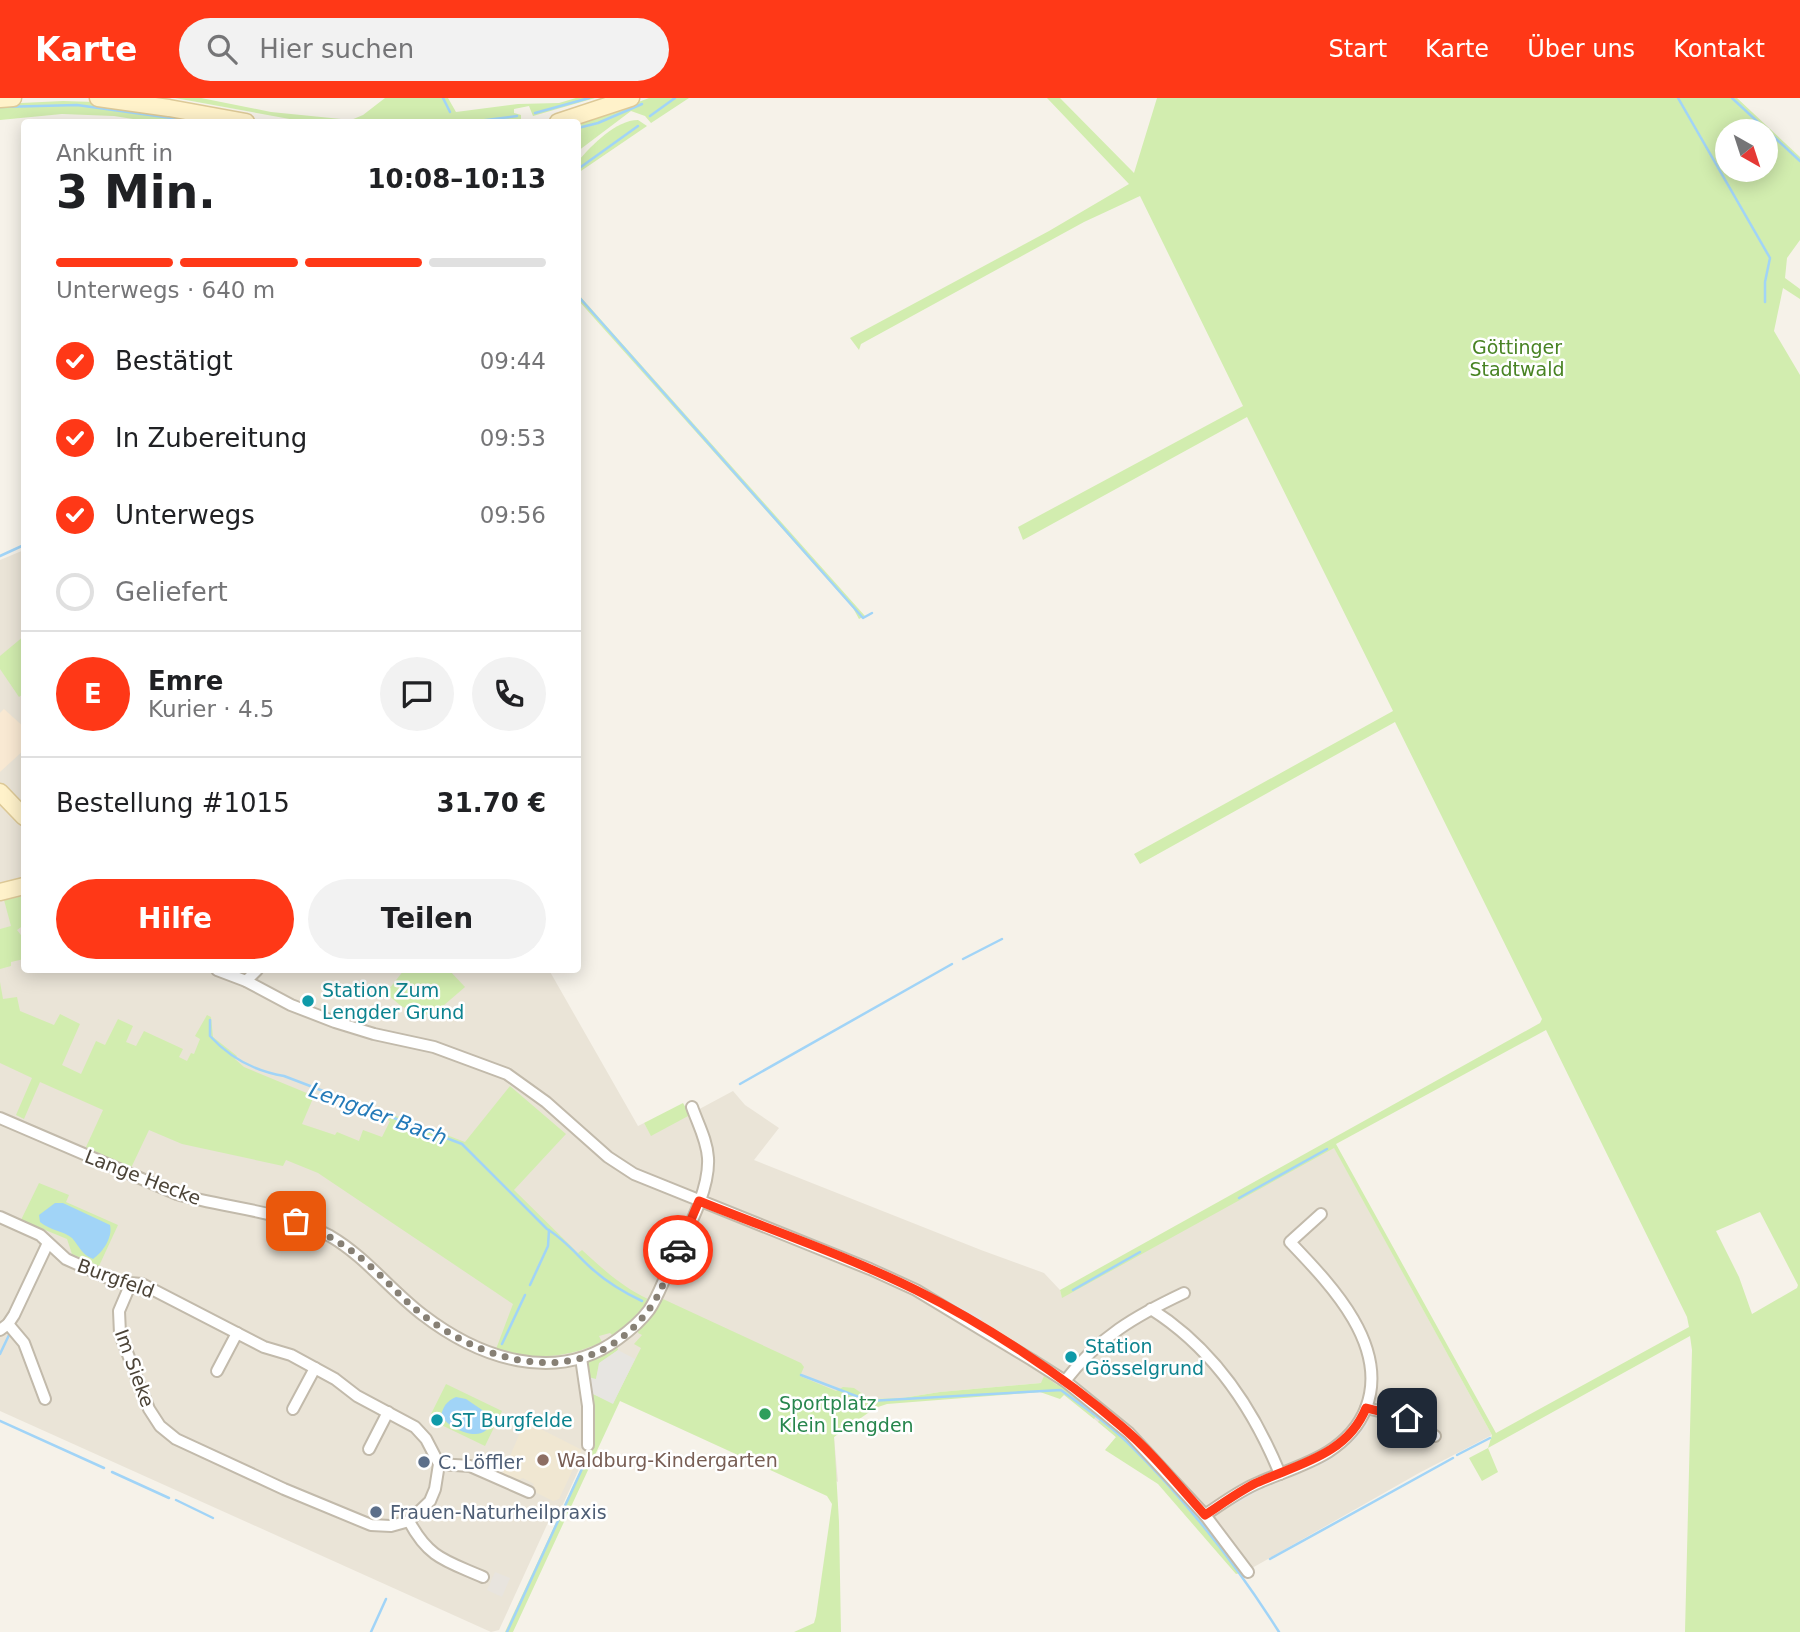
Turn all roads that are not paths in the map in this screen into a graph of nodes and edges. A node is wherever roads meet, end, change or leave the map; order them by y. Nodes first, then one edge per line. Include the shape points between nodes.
1 (13, 98) edge
2 (98, 98) edge
3 (631, 98) edge
4 (0, 99) edge
5 (230, 119) edge
6 (567, 119) edge
7 (0, 792) edge
8 (21, 814) edge
9 (21, 887) edge
10 (0, 892) edge
11 (225, 973) edge
12 (254, 973) edge
13 (246, 981) junction
14 (691, 1107) dead end
15 (0, 1118) edge
16 (699, 1201) junction
17 (1321, 1214) dead end
18 (0, 1217) edge
19 (48, 1243) junction
20 (131, 1283) junction
21 (1184, 1293) dead end
22 (1152, 1309) junction
23 (4, 1327) edge
24 (237, 1333) junction
25 (581, 1358) junction
26 (315, 1368) junction
27 (217, 1371) dead end
28 (1065, 1381) junction
29 (45, 1399) dead end
30 (1366, 1408) junction
31 (293, 1409) dead end
32 (388, 1412) junction
33 (1435, 1436) dead end
34 (587, 1446) dead end
35 (369, 1448) dead end
36 (439, 1464) junction
37 (1280, 1474) junction
38 (529, 1492) dead end
39 (1205, 1515) junction
40 (409, 1521) junction
41 (1248, 1572) dead end
42 (484, 1577) dead end

1 - 4 main road
2 - 5 main road
3 - 6 main road
7 - 8 main road
9 - 10 main road
11 - 13 street
12 - 13 street
13 - 16 street via 335,1022 434,1047 507,1074 608,1157 652,1183
14 - 16 street, Lange Hecke via 708,1159
15 - 25 street, Lange Hecke via 177,1194 268,1212 314,1229 360,1257 431,1322 493,1355 534,1364
16 - 25 street, Lange Hecke via 649,1310 611,1344
16 - 28 street via 916,1290
17 - 30 street via 1290,1242 1329,1285 1368,1352 1372,1375
18 - 19 street, Burgfeld
19 - 20 street, Burgfeld via 66,1259 117,1282
19 - 23 street via 20,1305
20 - 24 street, Burgfeld via 142,1284
20 - 40 street, Im Sieke via 118,1311 125,1350 154,1419 176,1439 371,1525
21 - 22 street
22 - 28 street via 1103,1340
22 - 37 street via 1200,1347 1229,1381 1255,1421
23 - 29 street via 27,1349
24 - 26 street, Burgfeld
24 - 27 street
25 - 34 street via 588,1406
26 - 31 street
26 - 32 street, Burgfeld
28 - 39 street via 1129,1433
30 - 33 street via 1401,1416
30 - 37 street via 1357,1425 1331,1450
32 - 35 street
32 - 36 street, Burgfeld via 422,1433
36 - 38 street via 470,1466
36 - 40 street via 430,1501
37 - 39 street via 1240,1491
39 - 41 street
40 - 42 street via 429,1551

